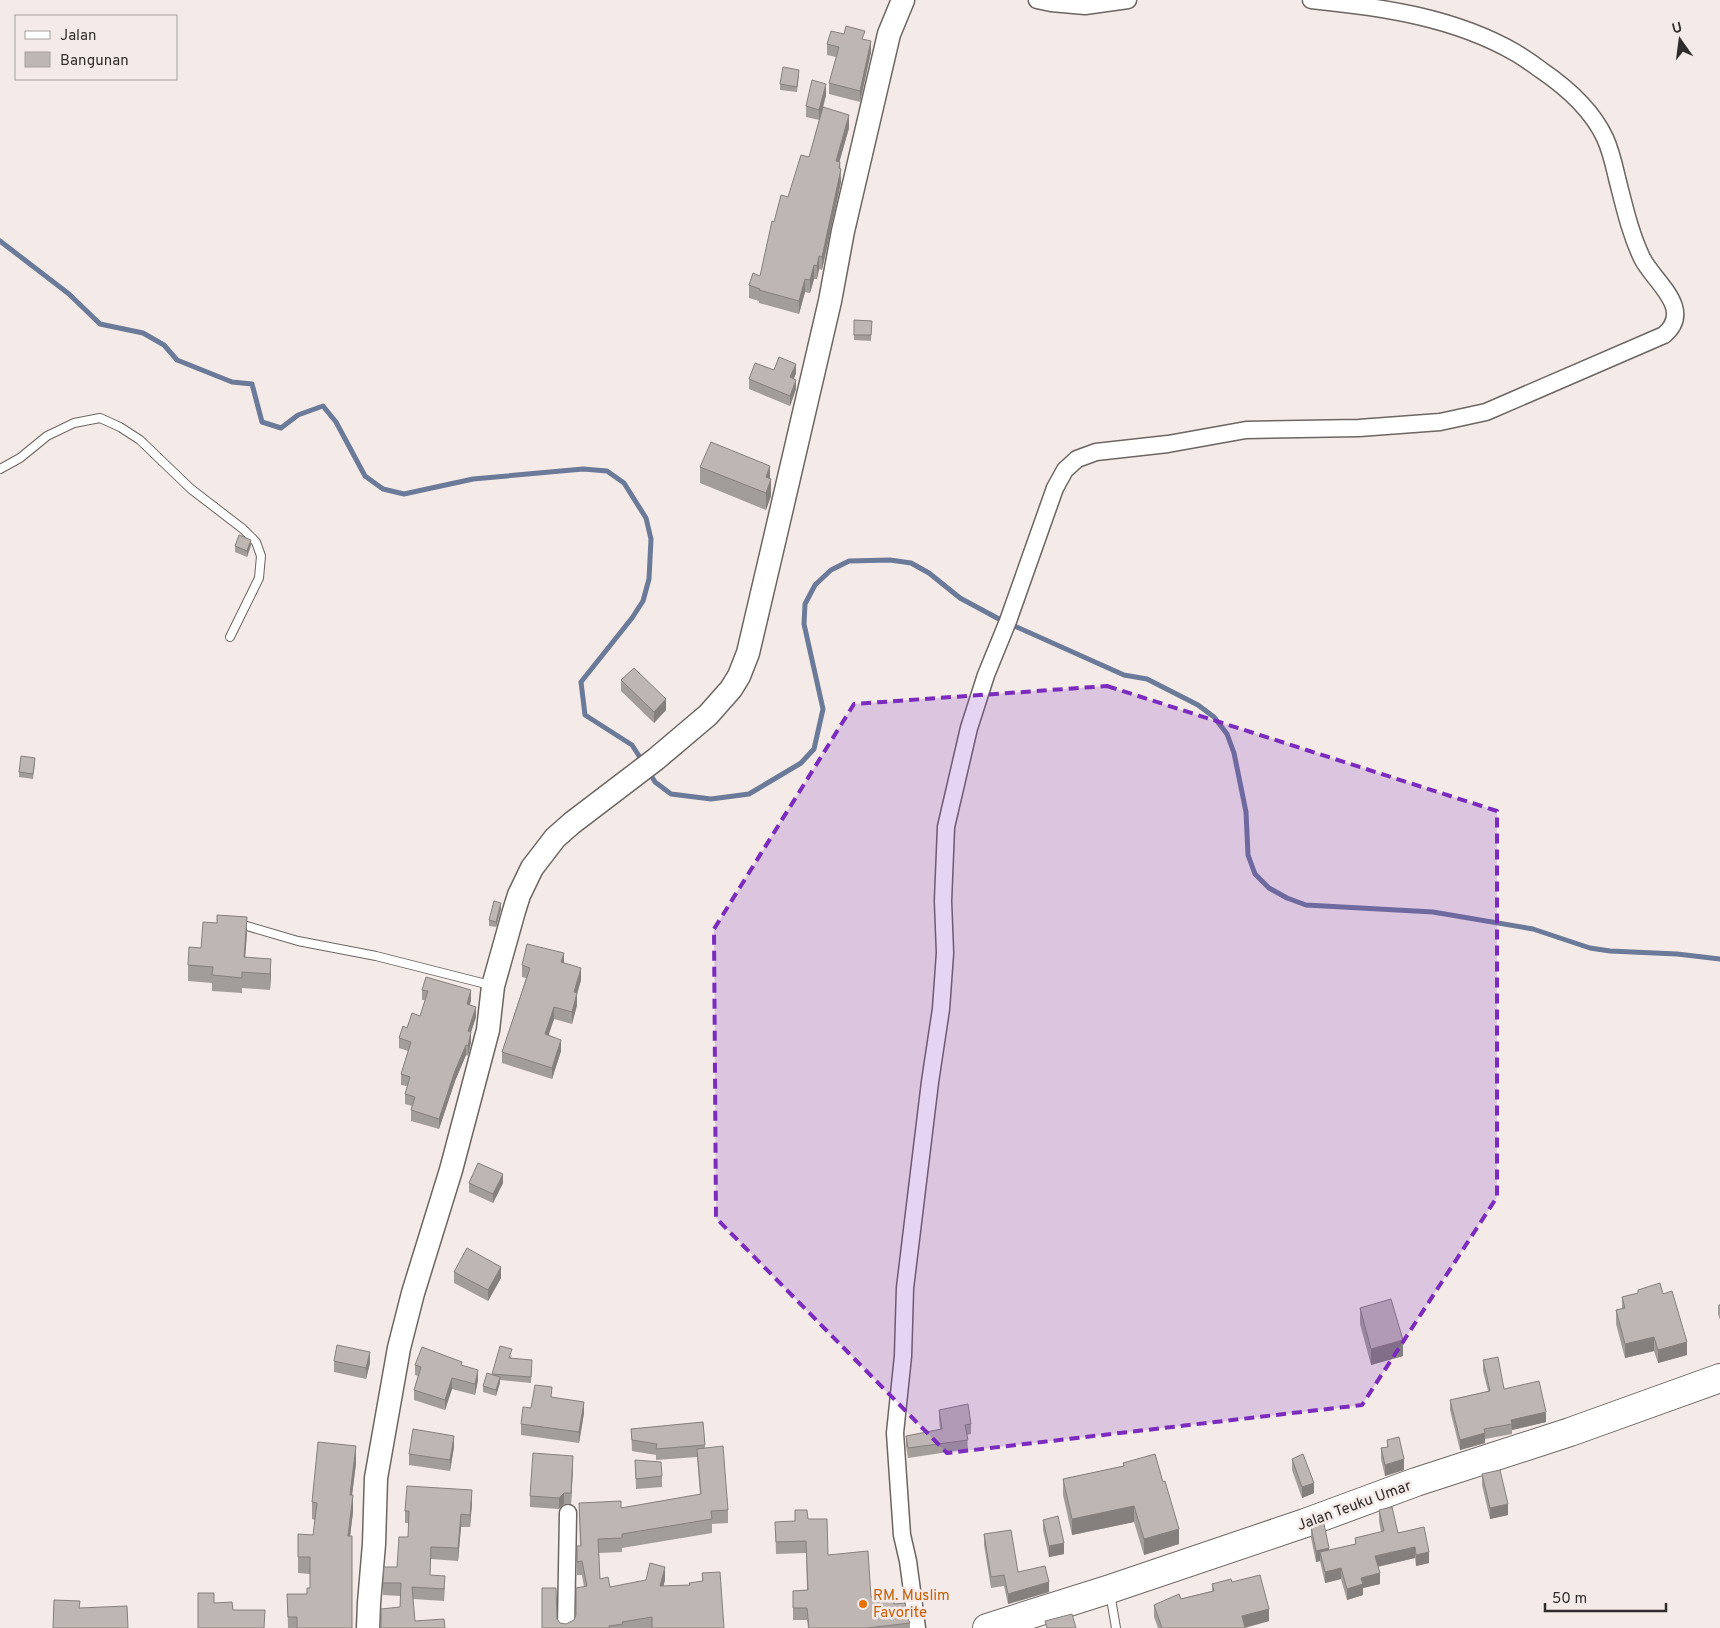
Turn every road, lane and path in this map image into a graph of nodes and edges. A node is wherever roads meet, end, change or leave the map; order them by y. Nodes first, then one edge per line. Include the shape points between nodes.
1 (903, 0) edge
2 (1038, 0) edge
3 (1128, 0) edge
4 (1311, 0) edge
5 (0, 469) edge
6 (230, 637) dead end
7 (240, 924) edge
8 (493, 986) junction
9 (1720, 1378) edge
10 (568, 1513) dead end
11 (1110, 1589) junction
12 (1000, 1626) edge
13 (368, 1628) edge
14 (566, 1628) edge
15 (917, 1628) edge
16 (1116, 1628) edge

1 - 8 street via 888,34 830,301 748,653 739,676 708,716 572,823 550,845 532,868 519,895
2 - 3 street via 1085,6
4 - 15 street via 1401,12 1446,23 1515,52 1555,79 1587,111 1606,141 1630,230 1642,258 1673,302 1676,316 1664,335 1486,412 1440,422 1359,428 1246,430 1168,444 1096,452 1077,459 1065,470 1055,488 986,675 969,728 946,827 941,1009 905,1288 903,1356 895,1433 902,1535
5 - 6 lane via 47,436 74,423 100,418 140,440 191,489 256,542 261,556 259,578
7 - 8 lane via 298,941 376,956
8 - 13 street via 488,1030 399,1348 376,1478
9 - 11 highway, Jalan Teuku Umar
10 - 14 street
11 - 12 highway, Jalan Teuku Umar
11 - 16 lane

